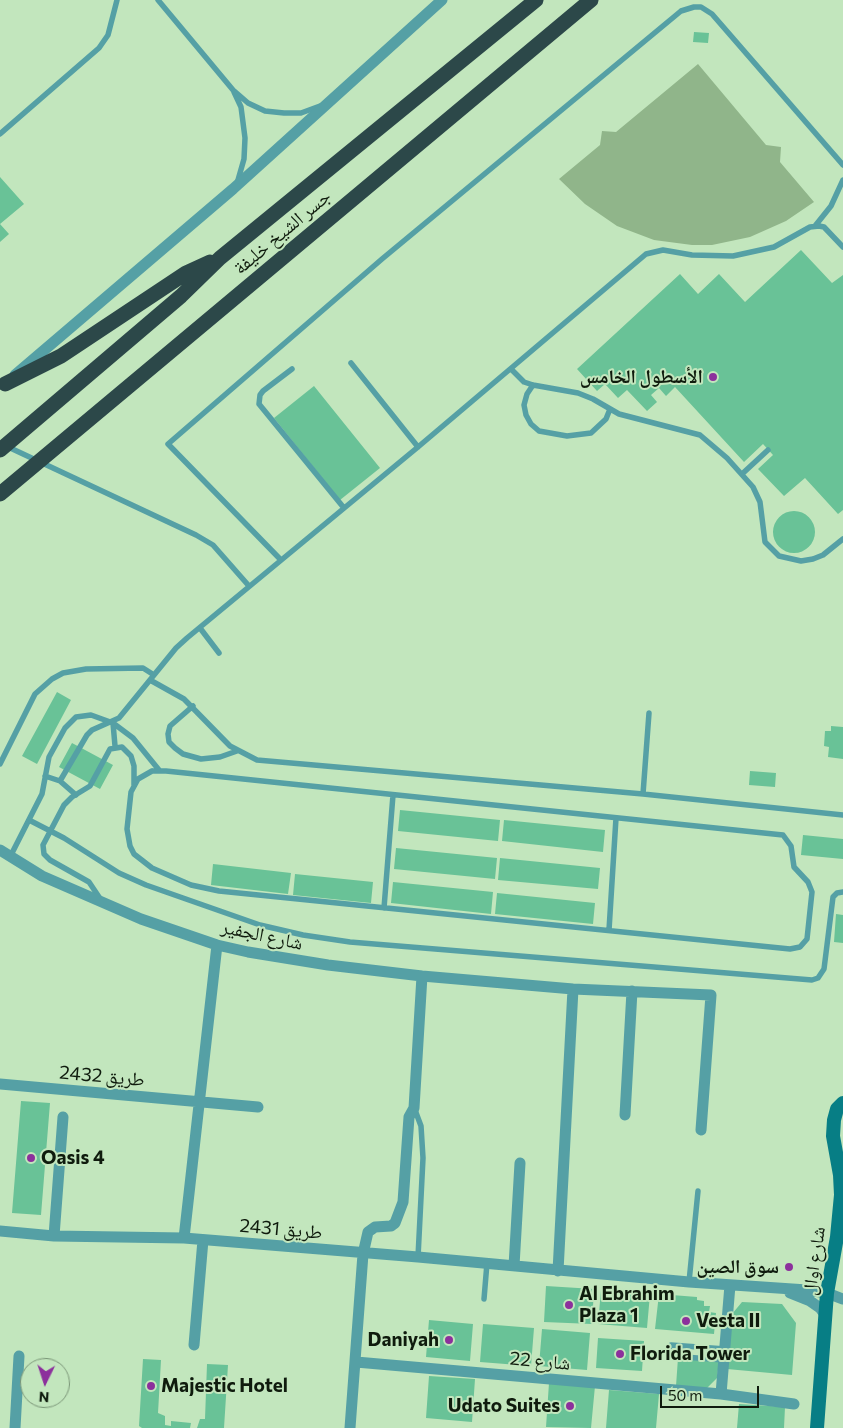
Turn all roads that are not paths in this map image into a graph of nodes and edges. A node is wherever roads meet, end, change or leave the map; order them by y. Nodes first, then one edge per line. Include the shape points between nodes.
1 (117, 0) edge
2 (158, 0) edge
3 (442, 0) edge
4 (536, 0) edge
5 (590, 0) edge
6 (233, 90) junction
7 (327, 104) junction
8 (0, 134) edge
9 (843, 165) edge
10 (843, 180) edge
11 (233, 189) junction
12 (815, 226) junction
13 (843, 247) edge
14 (220, 258) junction
15 (351, 363) dead end
16 (292, 369) dead end
17 (511, 369) junction
18 (533, 385) junction
19 (2, 386) edge
20 (610, 409) junction
21 (0, 443) edge
22 (418, 447) junction
23 (0, 450) edge
24 (768, 450) dead end
25 (742, 474) junction
26 (0, 494) edge
27 (344, 508) junction
28 (843, 539) edge
29 (281, 560) junction
30 (249, 586) junction
31 (200, 628) junction
32 (219, 653) dead end
33 (152, 677) junction
34 (193, 706) junction
35 (649, 713) dead end
36 (113, 723) junction
37 (115, 746) junction
38 (237, 751) junction
39 (0, 764) edge
40 (159, 770) junction
41 (45, 776) junction
42 (60, 781) junction
43 (134, 785) junction
44 (642, 794) junction
45 (76, 795) junction
46 (393, 795) junction
47 (843, 815) edge
48 (616, 818) junction
49 (29, 820) junction
50 (50, 830) junction
51 (0, 850) edge
52 (10, 857) junction
53 (843, 892) edge
54 (102, 902) junction
55 (384, 908) junction
56 (609, 930) junction
57 (217, 945) junction
58 (422, 976) junction
59 (573, 989) junction
60 (632, 991) junction
61 (0, 1084) edge
62 (200, 1103) junction
63 (843, 1103) edge
64 (258, 1107) dead end
65 (414, 1108) junction
66 (625, 1115) dead end
67 (63, 1117) dead end
68 (701, 1130) dead end
69 (520, 1163) dead end
70 (698, 1191) dead end
71 (0, 1231) edge
72 (54, 1236) junction
73 (184, 1238) junction
74 (204, 1240) junction
75 (363, 1254) junction
76 (418, 1257) junction
77 (486, 1263) junction
78 (514, 1266) junction
79 (558, 1270) junction
80 (689, 1282) junction
81 (730, 1285) junction
82 (781, 1290) junction
83 (827, 1293) junction
84 (484, 1299) dead end
85 (843, 1299) edge
86 (826, 1316) junction
87 (194, 1346) dead end
88 (724, 1354) junction
89 (19, 1356) dead end
90 (356, 1362) junction
91 (720, 1394) junction
92 (794, 1404) dead end
93 (15, 1428) edge
94 (350, 1428) edge
95 (816, 1428) edge

1 - 8 lane via 108,35 99,48
2 - 6 lane
3 - 7 street
4 - 14 highway, جسر الشيخ خليفة
5 - 26 highway, جسر الشيخ خليفة
6 - 7 lane via 248,103 265,111 301,112
6 - 11 lane via 241,107 245,138 241,174
7 - 11 street
9 - 29 lane via 712,14 694,6 681,11 382,259 168,444
10 - 12 lane via 831,206
11 - 19 street
12 - 13 lane via 824,227
12 - 17 lane via 774,247 734,256 651,251
14 - 19 highway via 186,274 62,356
14 - 23 highway, جسر الشيخ خليفة
15 - 22 lane
16 - 27 lane via 260,394 259,404
17 - 18 lane via 524,382
17 - 22 lane
18 - 20 lane via 578,393
18 - 20 lane via 524,404 531,424 539,430 567,436 591,433 606,419
20 - 25 lane via 631,418 700,435
21 - 30 lane via 175,524 213,545
22 - 27 lane
24 - 25 lane
25 - 28 lane via 760,502 765,542 779,556 801,561 813,559 824,555
27 - 29 lane
29 - 30 lane
30 - 31 lane
31 - 32 lane
31 - 33 lane via 176,648
33 - 34 lane
33 - 36 lane
33 - 39 lane via 144,668 86,669 52,678 35,694
34 - 38 lane
34 - 38 lane via 170,726 169,742 182,754 201,759
35 - 44 lane
36 - 37 lane
36 - 40 lane via 133,738
36 - 41 lane via 91,715 83,715 70,722 49,757
36 - 42 lane via 87,735
37 - 43 lane via 122,746 131,756
37 - 45 lane via 107,754 90,786
38 - 44 lane via 268,762
40 - 43 lane via 144,774
40 - 46 lane
41 - 42 lane
41 - 49 lane via 44,788
42 - 45 lane
43 - 55 lane via 127,820 130,846 141,860 164,875 219,891
44 - 47 lane
45 - 50 lane via 64,805
46 - 48 lane
46 - 55 lane
48 - 56 lane
48 - 56 lane via 782,836 791,846 794,867 808,882 812,892 806,939 796,949
49 - 50 lane
49 - 52 lane
50 - 53 lane via 132,879 246,920 296,934 366,943 807,980 818,978 824,969 832,900 834,894
50 - 54 lane via 42,845 44,854 89,882
51 - 52 street, شارع الجفير
52 - 54 street, شارع الجفير via 42,876
54 - 57 street, شارع الجفير
55 - 56 lane
57 - 58 street, شارع الجفير via 301,962
57 - 62 street
58 - 59 street, شارع الجفير
58 - 65 street
59 - 60 street, شارع الجفير
59 - 79 street
60 - 66 street
60 - 68 street, شارع الجفير via 711,995
61 - 62 street, طريق 2432
62 - 64 street, طريق 2432
62 - 73 street
63 - 83 main road, شارع اوال via 834,1120 841,1195
65 - 75 street via 409,1117 403,1202 398,1219 391,1226 371,1229
65 - 76 lane via 421,1126 424,1158
67 - 72 street
69 - 78 street
70 - 80 lane
71 - 72 street, طريق 2431
72 - 73 street, طريق 2431
73 - 74 street, طريق 2431
74 - 75 street, طريق 2431
74 - 87 street
75 - 76 street, طريق 2431
75 - 90 street
76 - 77 street, طريق 2431
77 - 78 street, طريق 2431
77 - 84 lane
78 - 79 street, طريق 2431
79 - 80 street, طريق 2431
80 - 81 street, طريق 2431
81 - 82 street, طريق 2431
81 - 88 street
82 - 83 street, طريق 2431
82 - 86 street, طريق 2431 via 810,1301
83 - 85 street, طريق 2431
83 - 86 main road, شارع اوال
86 - 95 main road, شارع اوال
88 - 88 lane via 671,1345 668,1350 671,1356
88 - 91 street
89 - 93 street
90 - 91 street, شارع 22
90 - 94 street
91 - 92 street, شارع 22

